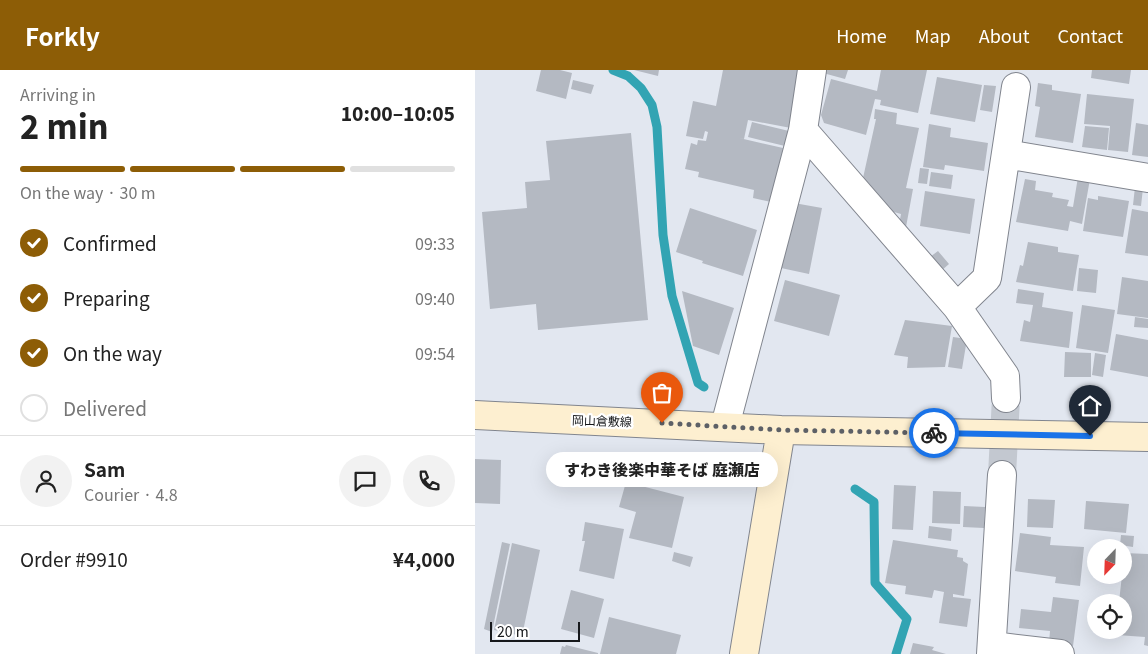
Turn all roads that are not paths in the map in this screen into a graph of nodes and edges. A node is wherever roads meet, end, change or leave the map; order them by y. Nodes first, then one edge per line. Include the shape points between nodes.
1 (812, 70) edge
2 (1016, 87) dead end
3 (803, 130) junction
4 (1005, 154) junction
5 (1148, 178) edge
6 (957, 307) junction
7 (1006, 398) tunnel mouth
8 (475, 415) edge
9 (725, 426) junction
10 (781, 430) junction
11 (1148, 437) edge
12 (1001, 475) tunnel mouth
13 (992, 650) edge
14 (745, 654) edge
15 (1060, 654) edge

1 - 3 street
2 - 4 street
3 - 6 street
3 - 9 street
4 - 5 street
4 - 6 street via 987,278
6 - 7 street via 1005,376
8 - 9 main road, 岡山倉敷線
9 - 10 main road, 岡山倉敷線
10 - 11 main road, 岡山倉敷線
10 - 14 main road
12 - 13 street
13 - 15 street

